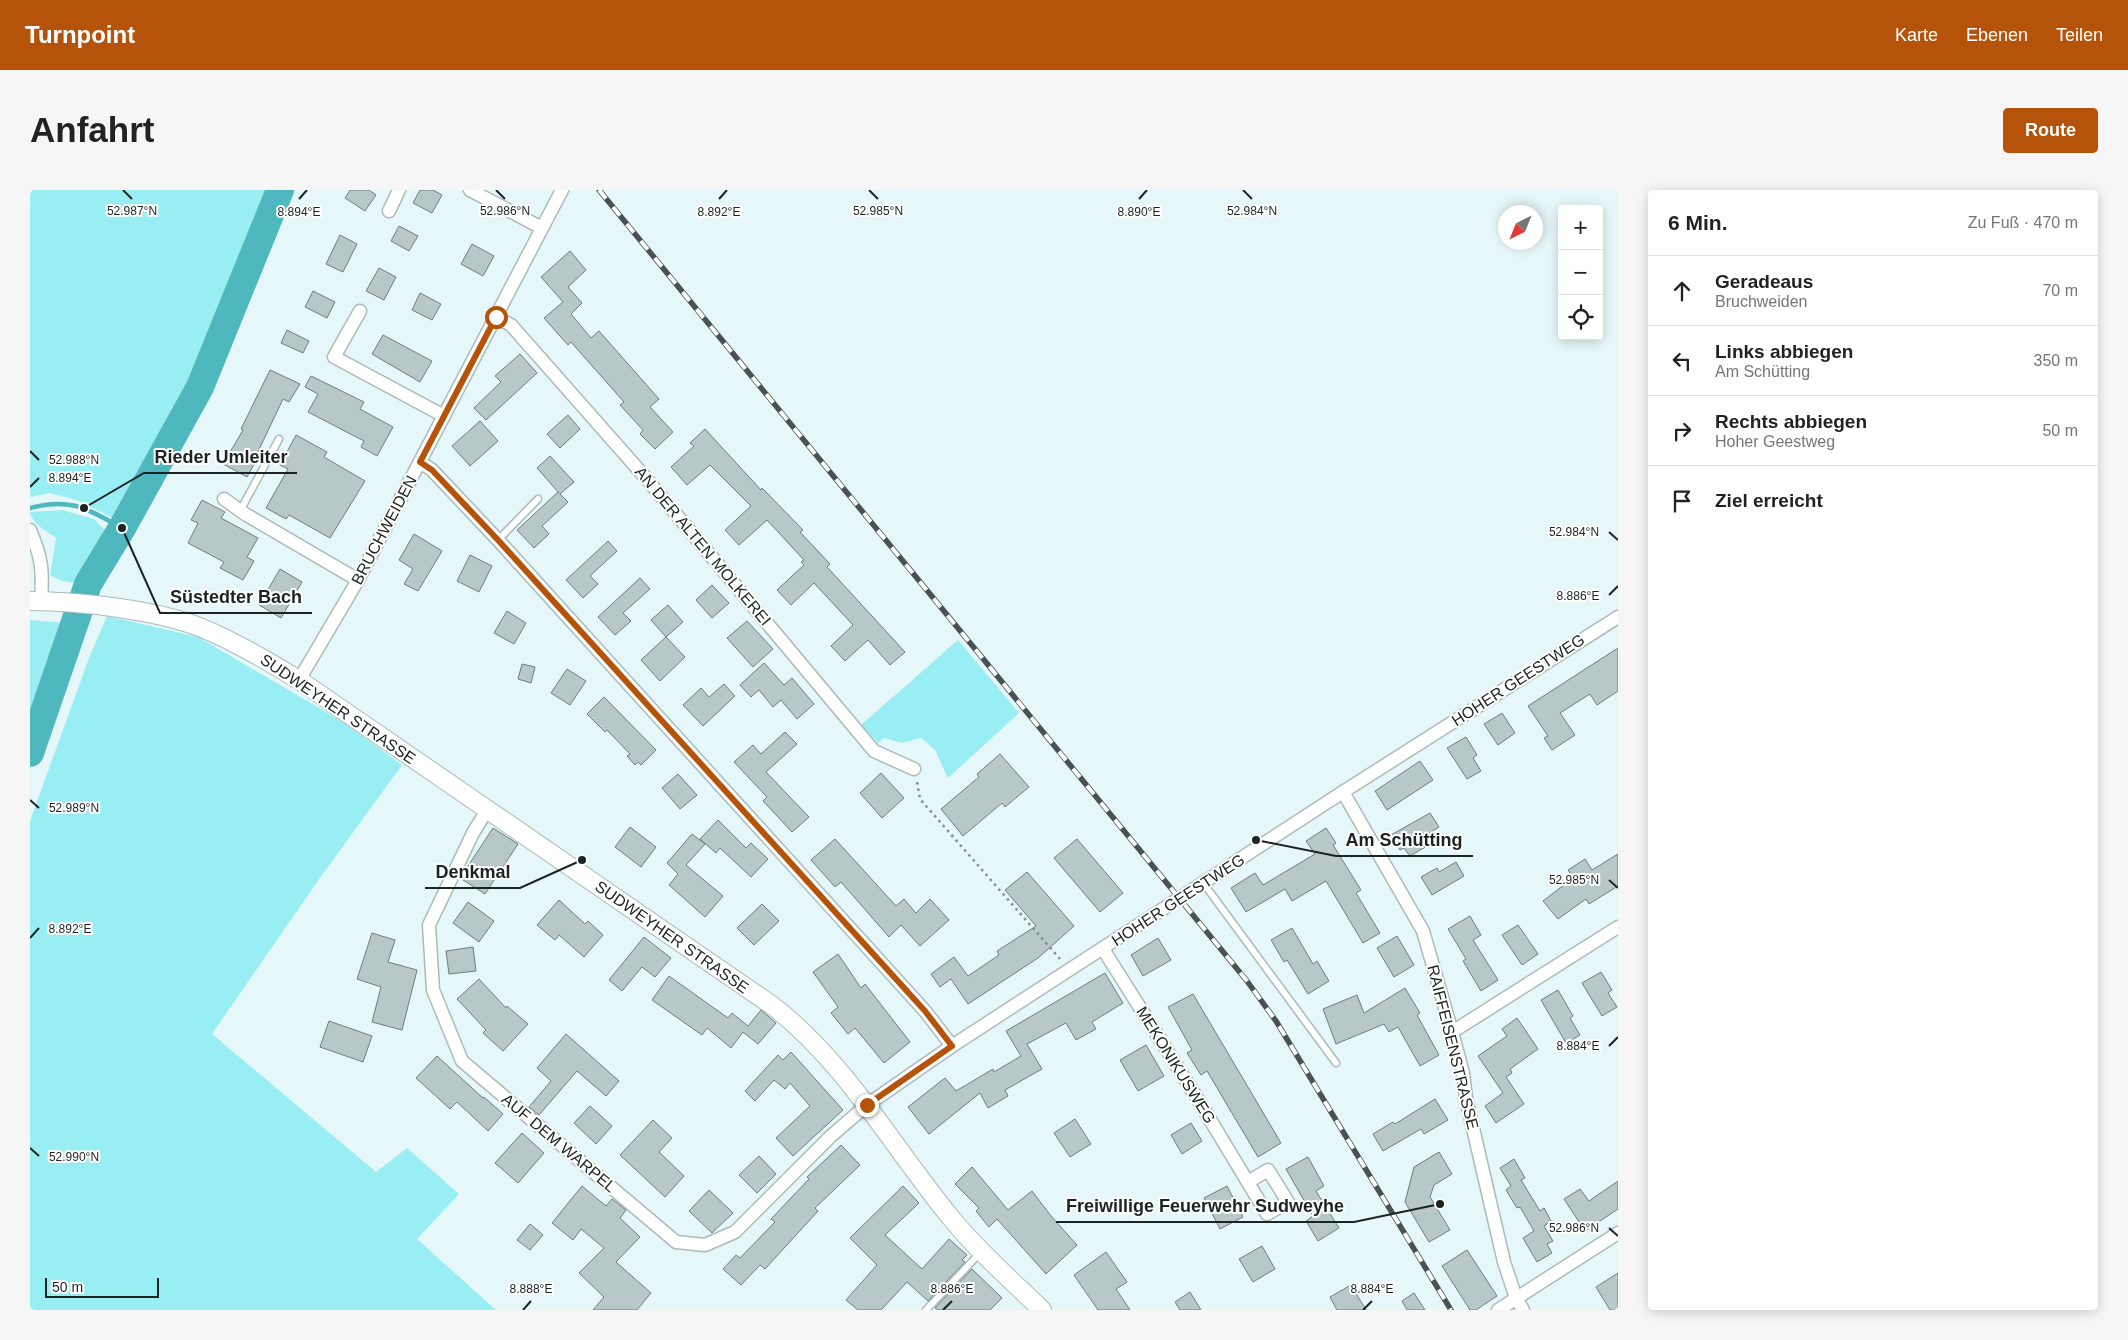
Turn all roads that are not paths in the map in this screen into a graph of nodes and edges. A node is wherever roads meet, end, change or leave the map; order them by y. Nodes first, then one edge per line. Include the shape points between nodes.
1 (399, 190) edge
2 (470, 190) edge
3 (562, 190) edge
4 (389, 211) dead end
5 (542, 228) junction
6 (360, 311) dead end
7 (496, 317) junction
8 (444, 416) junction
9 (279, 439) dead end
10 (420, 462) junction
11 (224, 499) dead end
12 (538, 499) dead end
13 (240, 511) junction
14 (30, 530) edge
15 (498, 540) junction
16 (358, 580) junction
17 (41, 601) edge
18 (1618, 617) edge
19 (299, 680) junction
20 (914, 769) road end
21 (1343, 792) junction
22 (487, 810) junction
23 (1204, 884) junction
24 (1618, 927) edge
25 (1103, 949) junction
26 (1452, 1032) junction
27 (952, 1046) junction
28 (1336, 1063) dead end
29 (867, 1105) junction
30 (1248, 1182) dead end
31 (1618, 1232) edge
32 (982, 1251) junction
33 (1516, 1298) junction
34 (926, 1310) edge
35 (1042, 1310) edge
36 (1498, 1310) edge
37 (1523, 1310) edge

1 - 4 street
2 - 5 street
3 - 5 street, BRUCHWEIDEN
5 - 7 street, BRUCHWEIDEN
6 - 8 street via 334,357
7 - 8 street, BRUCHWEIDEN
7 - 20 street, AN DER ALTEN MOLKEREI via 511,325 645,477 874,751
8 - 10 street, BRUCHWEIDEN
9 - 13 lane
10 - 15 street via 432,470
10 - 16 street, BRUCHWEIDEN
11 - 13 street
12 - 15 lane
13 - 16 street
14 - 17 street via 40,555
15 - 27 street via 925,1011
16 - 19 street, BRUCHWEIDEN
17 - 19 street, SUDWEYHER STRASSE via 130,610 200,627
18 - 21 street, HOHER GEESTWEG
19 - 22 street, SUDWEYHER STRASSE
21 - 23 street, HOHER GEESTWEG
21 - 26 street, RAIFFEISENSTRASSE via 1423,931
22 - 29 street, SUDWEYHER STRASSE via 794,1023 843,1074
22 - 29 street, AUF DEM WARPEL via 430,925 433,990 462,1061 676,1242 705,1245 735,1232 831,1136
23 - 25 street, HOHER GEESTWEG
23 - 28 lane
24 - 26 street
25 - 27 street, HOHER GEESTWEG
25 - 30 street, MEKONIKUSWEG
26 - 33 street, RAIFFEISENSTRASSE via 1504,1262
27 - 29 street, HOHER GEESTWEG
29 - 32 street, SUDWEYHER STRASSE via 939,1204
31 - 33 street
32 - 34 lane
32 - 35 street, SUDWEYHER STRASSE
33 - 36 street
33 - 37 street, RAIFFEISENSTRASSE

